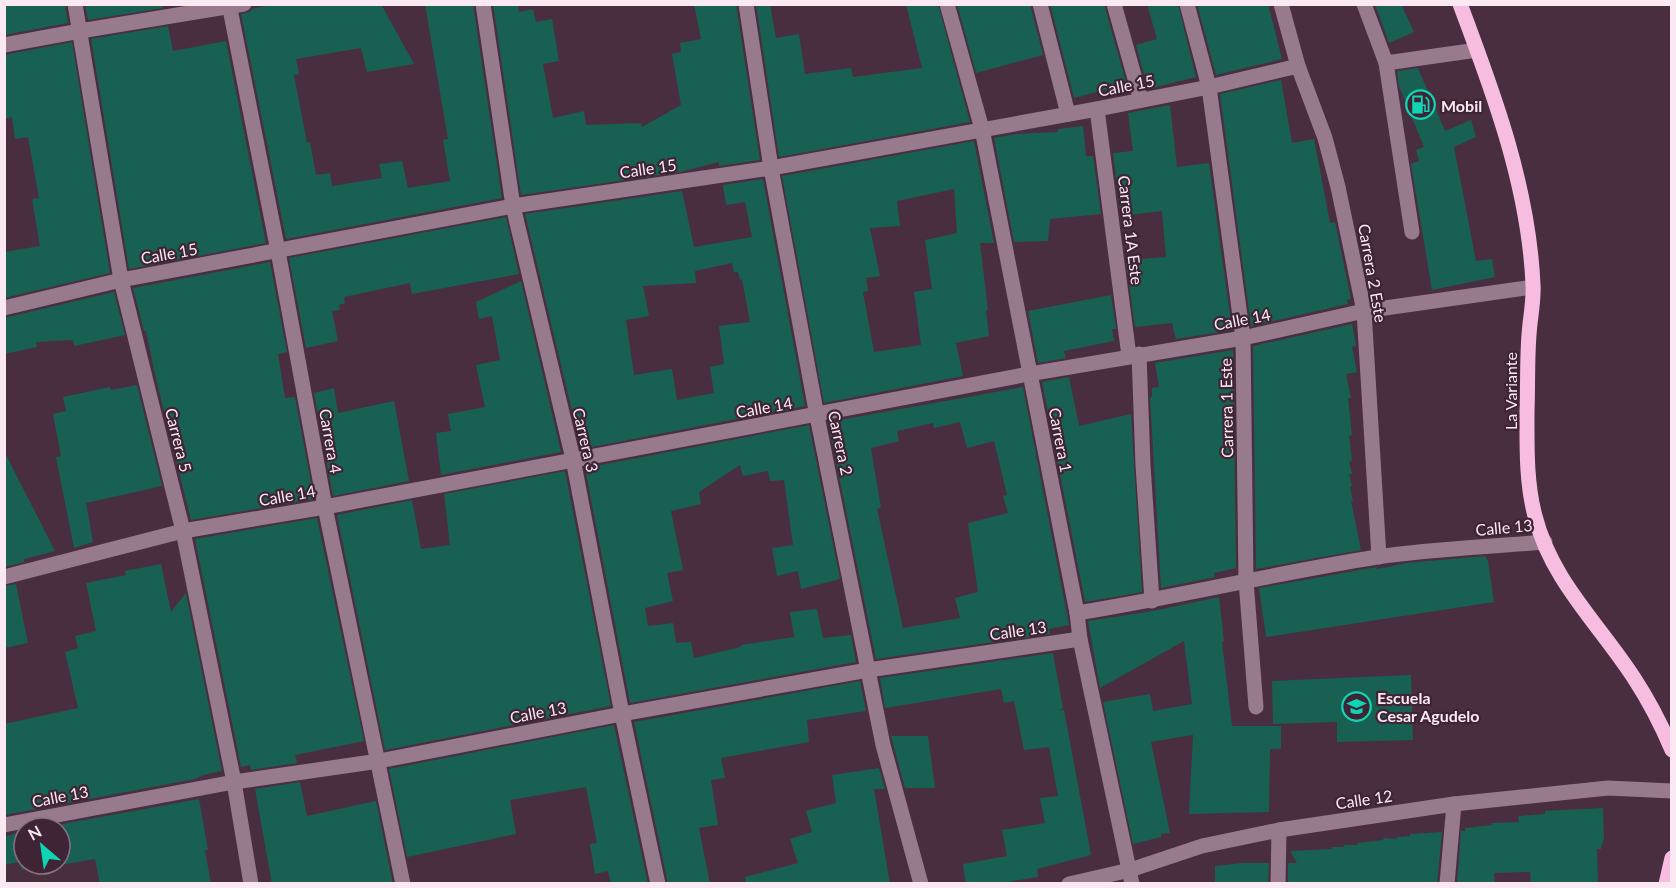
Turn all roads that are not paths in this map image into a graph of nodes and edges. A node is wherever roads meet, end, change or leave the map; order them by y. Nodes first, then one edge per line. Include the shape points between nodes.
1 (75, 4) edge
2 (483, 4) edge
3 (746, 4) edge
4 (947, 4) edge
5 (1040, 4) edge
6 (1114, 4) edge
7 (1187, 4) edge
8 (1281, 4) edge
9 (1364, 4) edge
10 (1460, 4) edge
11 (234, 5) edge
12 (80, 31) junction
13 (4, 45) edge
14 (1477, 50) junction
15 (1386, 63) junction
16 (1298, 66) junction
17 (1209, 87) junction
18 (1141, 100) junction
19 (1097, 109) junction
20 (1068, 114) junction
21 (982, 129) junction
22 (771, 168) junction
23 (513, 206) junction
24 (1412, 232) dead end
25 (278, 252) junction
26 (121, 280) junction
27 (1533, 286) junction
28 (4, 308) edge
29 (1364, 311) junction
30 (1243, 338) junction
31 (1134, 355) junction
32 (1029, 374) junction
33 (817, 416) junction
34 (573, 459) junction
35 (325, 507) junction
36 (183, 531) junction
37 (1545, 542) junction
38 (1379, 557) junction
39 (4, 577) edge
40 (1246, 581) junction
41 (1152, 601) junction
42 (1077, 613) junction
43 (1080, 639) junction
44 (868, 670) junction
45 (1256, 707) dead end
46 (622, 714) junction
47 (1671, 750) edge
48 (379, 761) junction
49 (234, 782) junction
50 (1671, 792) edge
51 (1454, 804) junction
52 (4, 825) edge
53 (1279, 830) junction
54 (1671, 858) edge
55 (1131, 877) edge
56 (251, 884) edge
57 (403, 884) edge
58 (658, 884) edge
59 (921, 884) edge
60 (1069, 884) edge
61 (1278, 884) edge
62 (1447, 884) edge
63 (1666, 884) edge

1 - 12 street, Carrera 5
2 - 23 street, Carrera 3
3 - 22 street, Carrera 2
4 - 21 street, Carrera 1
5 - 20 street
6 - 18 street
7 - 17 street, Carrera 1 Este
8 - 16 street, Carrera 2 Este
9 - 15 street
10 - 14 main road, La Variante
11 - 12 street
11 - 25 street, Carrera 4
12 - 13 street
12 - 26 street, Carrera 5
14 - 15 street
14 - 27 main road, La Variante via 1521,194
15 - 24 street
16 - 17 street, Calle 15
16 - 29 street, Carrera 2 Este via 1325,138
17 - 18 street, Calle 15
17 - 30 street, Carrera 1 Este
18 - 19 street, Calle 15
19 - 20 street, Calle 15
19 - 31 street, Carrera 1A Este
20 - 21 street, Calle 15
21 - 22 street, Calle 15
21 - 32 street, Carrera 1
22 - 23 street, Calle 15
22 - 33 street, Carrera 2
23 - 25 street, Calle 15
23 - 34 street, Carrera 3
25 - 26 street, Calle 15
25 - 35 street, Carrera 4
26 - 28 street, Calle 15
26 - 36 street, Carrera 5
27 - 29 street, Calle 14
27 - 37 main road, La Variante via 1527,461 1529,490
29 - 30 street, Calle 14
29 - 38 street, Carrera 2 Este
30 - 31 street, Calle 14
30 - 40 street, Carrera 1 Este
31 - 32 street, Calle 14
31 - 41 street, Carrera 1A Este
32 - 33 street, Calle 14
32 - 42 street, Carrera 1
33 - 34 street, Calle 14
33 - 44 street, Carrera 2
34 - 35 street, Calle 14
34 - 46 street, Carrera 3
35 - 36 street, Calle 14
35 - 48 street, Carrera 4
36 - 39 street, Calle 14
36 - 49 street, Carrera 5
37 - 38 street, Calle 13
37 - 47 main road, La Variante via 1561,580 1633,676 1659,718
38 - 40 street, Calle 13
40 - 41 street, Calle 13
40 - 45 street, Carrera 1 Este
41 - 42 street, Calle 13
42 - 43 street, Carrera 1
43 - 44 street, Calle 13
43 - 55 street, Carrera 1
44 - 46 street, Calle 13
44 - 59 street, Carrera 2
46 - 48 street, Calle 13
46 - 58 street, Carrera 3
48 - 49 street, Calle 13
48 - 57 street, Carrera 4
49 - 52 street, Calle 13
49 - 56 street, Carrera 5
50 - 51 street, Calle 12 via 1608,788
51 - 53 street, Calle 12
51 - 62 street
53 - 55 street, Calle 12 via 1202,846
53 - 61 street
54 - 63 main road
55 - 60 street, Calle 12

